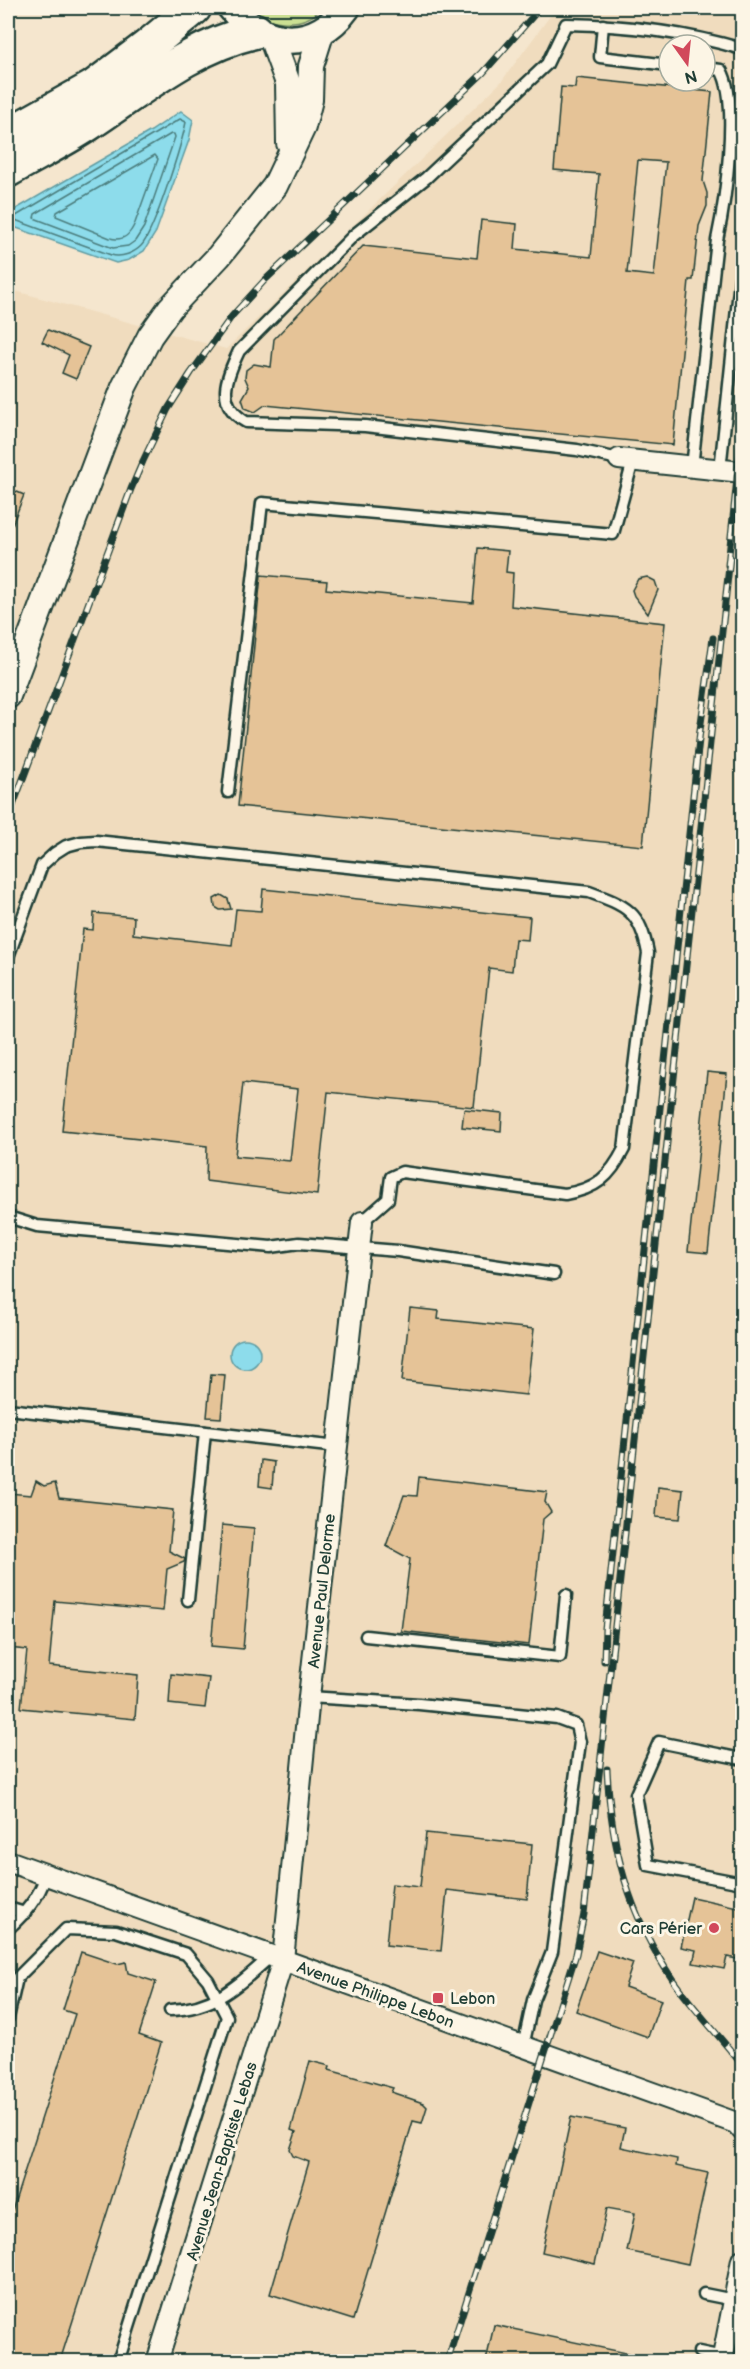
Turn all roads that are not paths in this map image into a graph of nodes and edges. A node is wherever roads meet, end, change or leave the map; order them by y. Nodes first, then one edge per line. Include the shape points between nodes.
1 (194, 8) edge
2 (232, 8) edge
3 (346, 8) edge
4 (603, 25) junction
5 (322, 31) junction
6 (264, 34) junction
7 (742, 49) edge
8 (657, 63) edge
9 (717, 70) edge
10 (8, 135) edge
11 (288, 160) junction
12 (8, 170) edge
13 (742, 261) edge
14 (626, 460) junction
15 (692, 467) junction
16 (720, 470) junction
17 (742, 472) edge
18 (8, 696) edge
19 (228, 792) dead end
20 (8, 957) edge
21 (8, 1217) edge
22 (362, 1222) joint
23 (359, 1247) junction
24 (554, 1274) dead end
25 (8, 1409) edge
26 (205, 1432) junction
27 (337, 1447) junction
28 (566, 1595) dead end
29 (188, 1600) dead end
30 (366, 1636) dead end
31 (309, 1697) junction
32 (742, 1759) edge
33 (8, 1861) edge
34 (45, 1875) junction
35 (742, 1883) edge
36 (8, 1908) edge
37 (25, 1913) junction
38 (8, 1929) edge
39 (277, 1958) junction
40 (218, 1999) junction
41 (170, 2010) dead end
42 (8, 2018) edge
43 (523, 2047) junction
44 (742, 2130) edge
45 (742, 2260) edge
46 (704, 2294) dead end
47 (734, 2300) junction
48 (699, 2352) dead end
49 (722, 2359) edge
50 (118, 2361) edge
51 (157, 2361) edge

1 - 10 highway via 94,87
2 - 6 main road via 243,22
3 - 5 main road
4 - 7 lane via 672,32
4 - 8 lane via 600,57
4 - 14 lane via 566,24 547,64 426,178 354,235 238,351 228,373 225,393 236,416 246,422 365,426 577,450
5 - 6 main road via 287,40
5 - 11 street via 311,66 310,100 303,127
6 - 11 street via 288,83
6 - 12 highway via 221,41 186,58 86,125
9 - 15 lane via 727,80 730,128
11 - 18 street via 275,186 219,256 170,308 134,364
13 - 16 lane
14 - 15 street
14 - 19 lane via 613,534 262,503
15 - 16 street
16 - 17 street
20 - 22 lane via 42,865 60,849 81,842 589,892 622,904 645,935 648,953 624,1149 614,1169 590,1187 565,1194 402,1172 391,1177 388,1199
21 - 23 lane via 37,1226 272,1247 299,1243
22 - 23 street, Avenue Paul Delorme
23 - 24 lane
23 - 27 street, Avenue Paul Delorme
25 - 26 lane
26 - 27 lane
26 - 29 lane
27 - 31 street, Avenue Paul Delorme
28 - 30 lane via 560,1657
31 - 39 street, Avenue Paul Delorme
31 - 43 lane via 557,1718 576,1725 579,1742 552,1952 534,2000
32 - 35 lane via 659,1742 636,1794 648,1865
33 - 34 street, Avenue Philippe Lebon
34 - 37 lane via 41,1892
34 - 39 street, Avenue Philippe Lebon
36 - 37 lane
37 - 38 lane
39 - 40 lane
39 - 43 street, Avenue Philippe Lebon
39 - 51 street, Avenue Jean-Baptiste Lebas
40 - 41 lane via 191,2010
40 - 42 lane via 186,1954 116,1931 66,1929 17,1978
40 - 50 lane via 227,2017
43 - 44 street, Avenue Philippe Lebon via 736,2123
45 - 47 street
46 - 47 lane
47 - 49 street
48 - 49 lane

